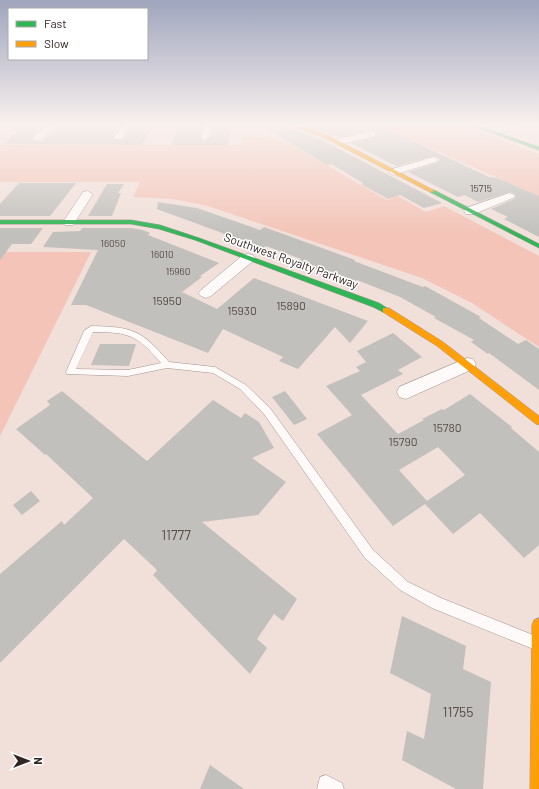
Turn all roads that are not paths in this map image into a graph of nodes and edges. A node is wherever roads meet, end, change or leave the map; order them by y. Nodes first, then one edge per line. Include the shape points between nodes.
1 (374, 162) edge
2 (427, 162) edge
3 (393, 172) junction
4 (87, 194) dead end
5 (509, 196) dead end
6 (470, 211) junction
7 (0, 222) edge
8 (69, 222) junction
9 (539, 246) edge
10 (248, 258) junction
11 (206, 293) dead end
12 (466, 364) junction
13 (167, 365) junction
14 (406, 392) dead end
15 (539, 421) edge
16 (539, 625) edge
17 (538, 644) junction
18 (325, 789) edge
19 (336, 789) edge
20 (538, 789) edge

1 - 3 street
2 - 3 street
3 - 6 street
4 - 8 street
5 - 6 street
6 - 9 street
7 - 8 street, Southwest Royalty Parkway
8 - 10 street, Southwest Royalty Parkway via 131,222 160,227
10 - 11 street
10 - 12 street, Southwest Royalty Parkway via 402,317
12 - 14 street
12 - 15 street, Southwest Royalty Parkway
13 - 13 lane via 146,341 136,334 121,329 91,329 88,330 70,372 128,372
13 - 17 lane via 215,370 243,387 267,411 370,554 404,586 437,603
16 - 17 street
17 - 20 street
18 - 19 lane via 326,783

